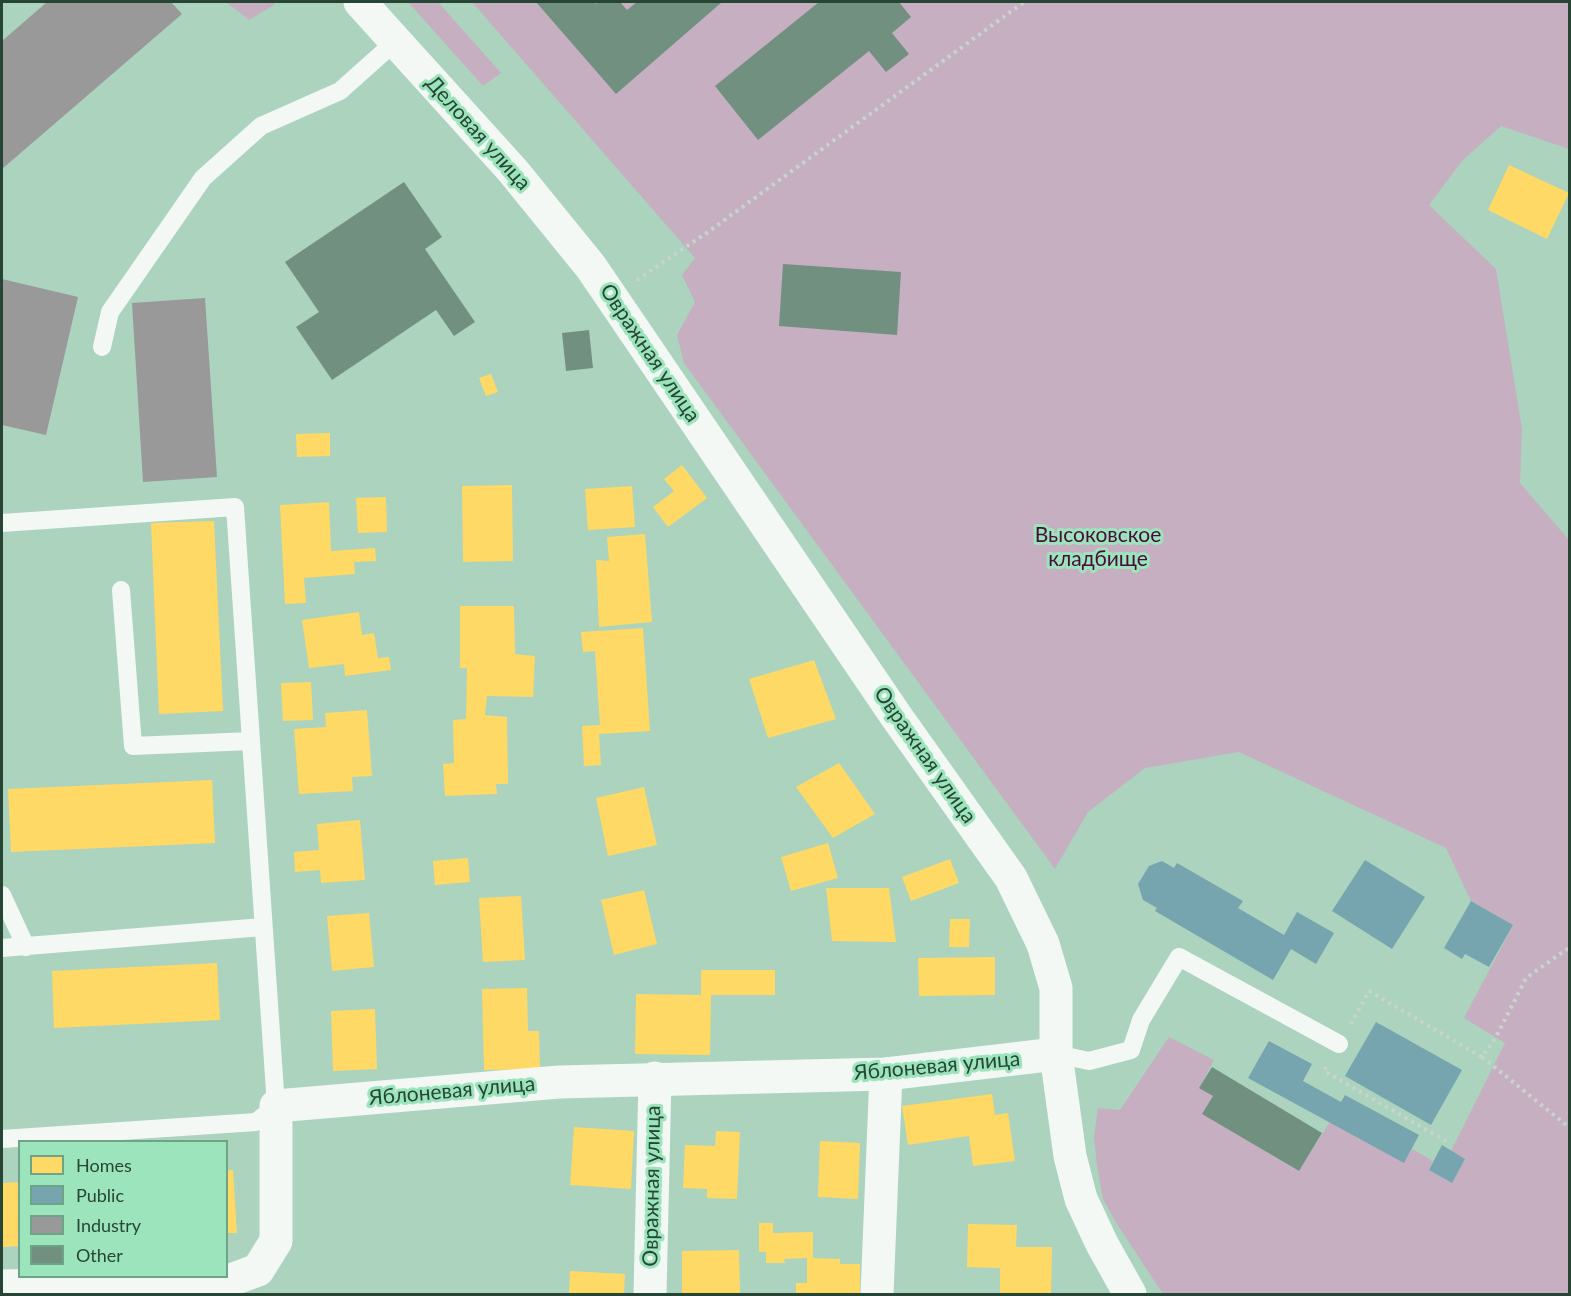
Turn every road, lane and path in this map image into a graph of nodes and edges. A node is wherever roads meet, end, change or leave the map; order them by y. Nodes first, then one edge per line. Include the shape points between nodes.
1 (360, 2) edge
2 (1024, 2) edge
3 (396, 41) junction
4 (591, 267) joint
5 (628, 286) dead end
6 (102, 346) dead end
7 (2, 523) edge
8 (122, 590) dead end
9 (251, 741) junction
10 (2, 895) edge
11 (263, 927) junction
12 (26, 947) junction
13 (1569, 947) edge
14 (2, 948) edge
15 (1339, 1044) junction
16 (1056, 1054) junction
17 (1482, 1057) junction
18 (886, 1074) junction
19 (655, 1078) junction
20 (276, 1106) junction
21 (1569, 1128) edge
22 (2, 1139) edge
23 (1446, 1141) dead end
24 (2, 1286) edge
25 (650, 1294) edge
26 (877, 1294) edge
27 (1130, 1294) edge

1 - 3 street, Деловая улица
2 - 5 path
3 - 4 street, Деловая улица via 513,171
3 - 6 lane via 340,91 261,126 203,178 110,312
4 - 16 street, Овражная улица via 1011,878 1043,944 1056,988
7 - 9 lane via 235,507
8 - 9 lane via 133,746
9 - 11 lane
10 - 12 lane
11 - 12 lane
11 - 20 lane
12 - 14 lane
13 - 17 path via 1526,978
15 - 16 lane via 1179,957 1141,1020 1131,1050 1089,1061
15 - 17 path via 1369,991
15 - 23 path via 1324,1071
16 - 18 street, Яблоневая улица
16 - 27 street, Овражная улица via 1070,1156 1081,1199
17 - 21 path
18 - 19 street, Яблоневая улица
18 - 26 street
19 - 20 street, Яблоневая улица via 559,1082
19 - 25 street, Овражная улица
20 - 22 lane via 256,1122
20 - 24 street via 276,1241 258,1270 228,1281

